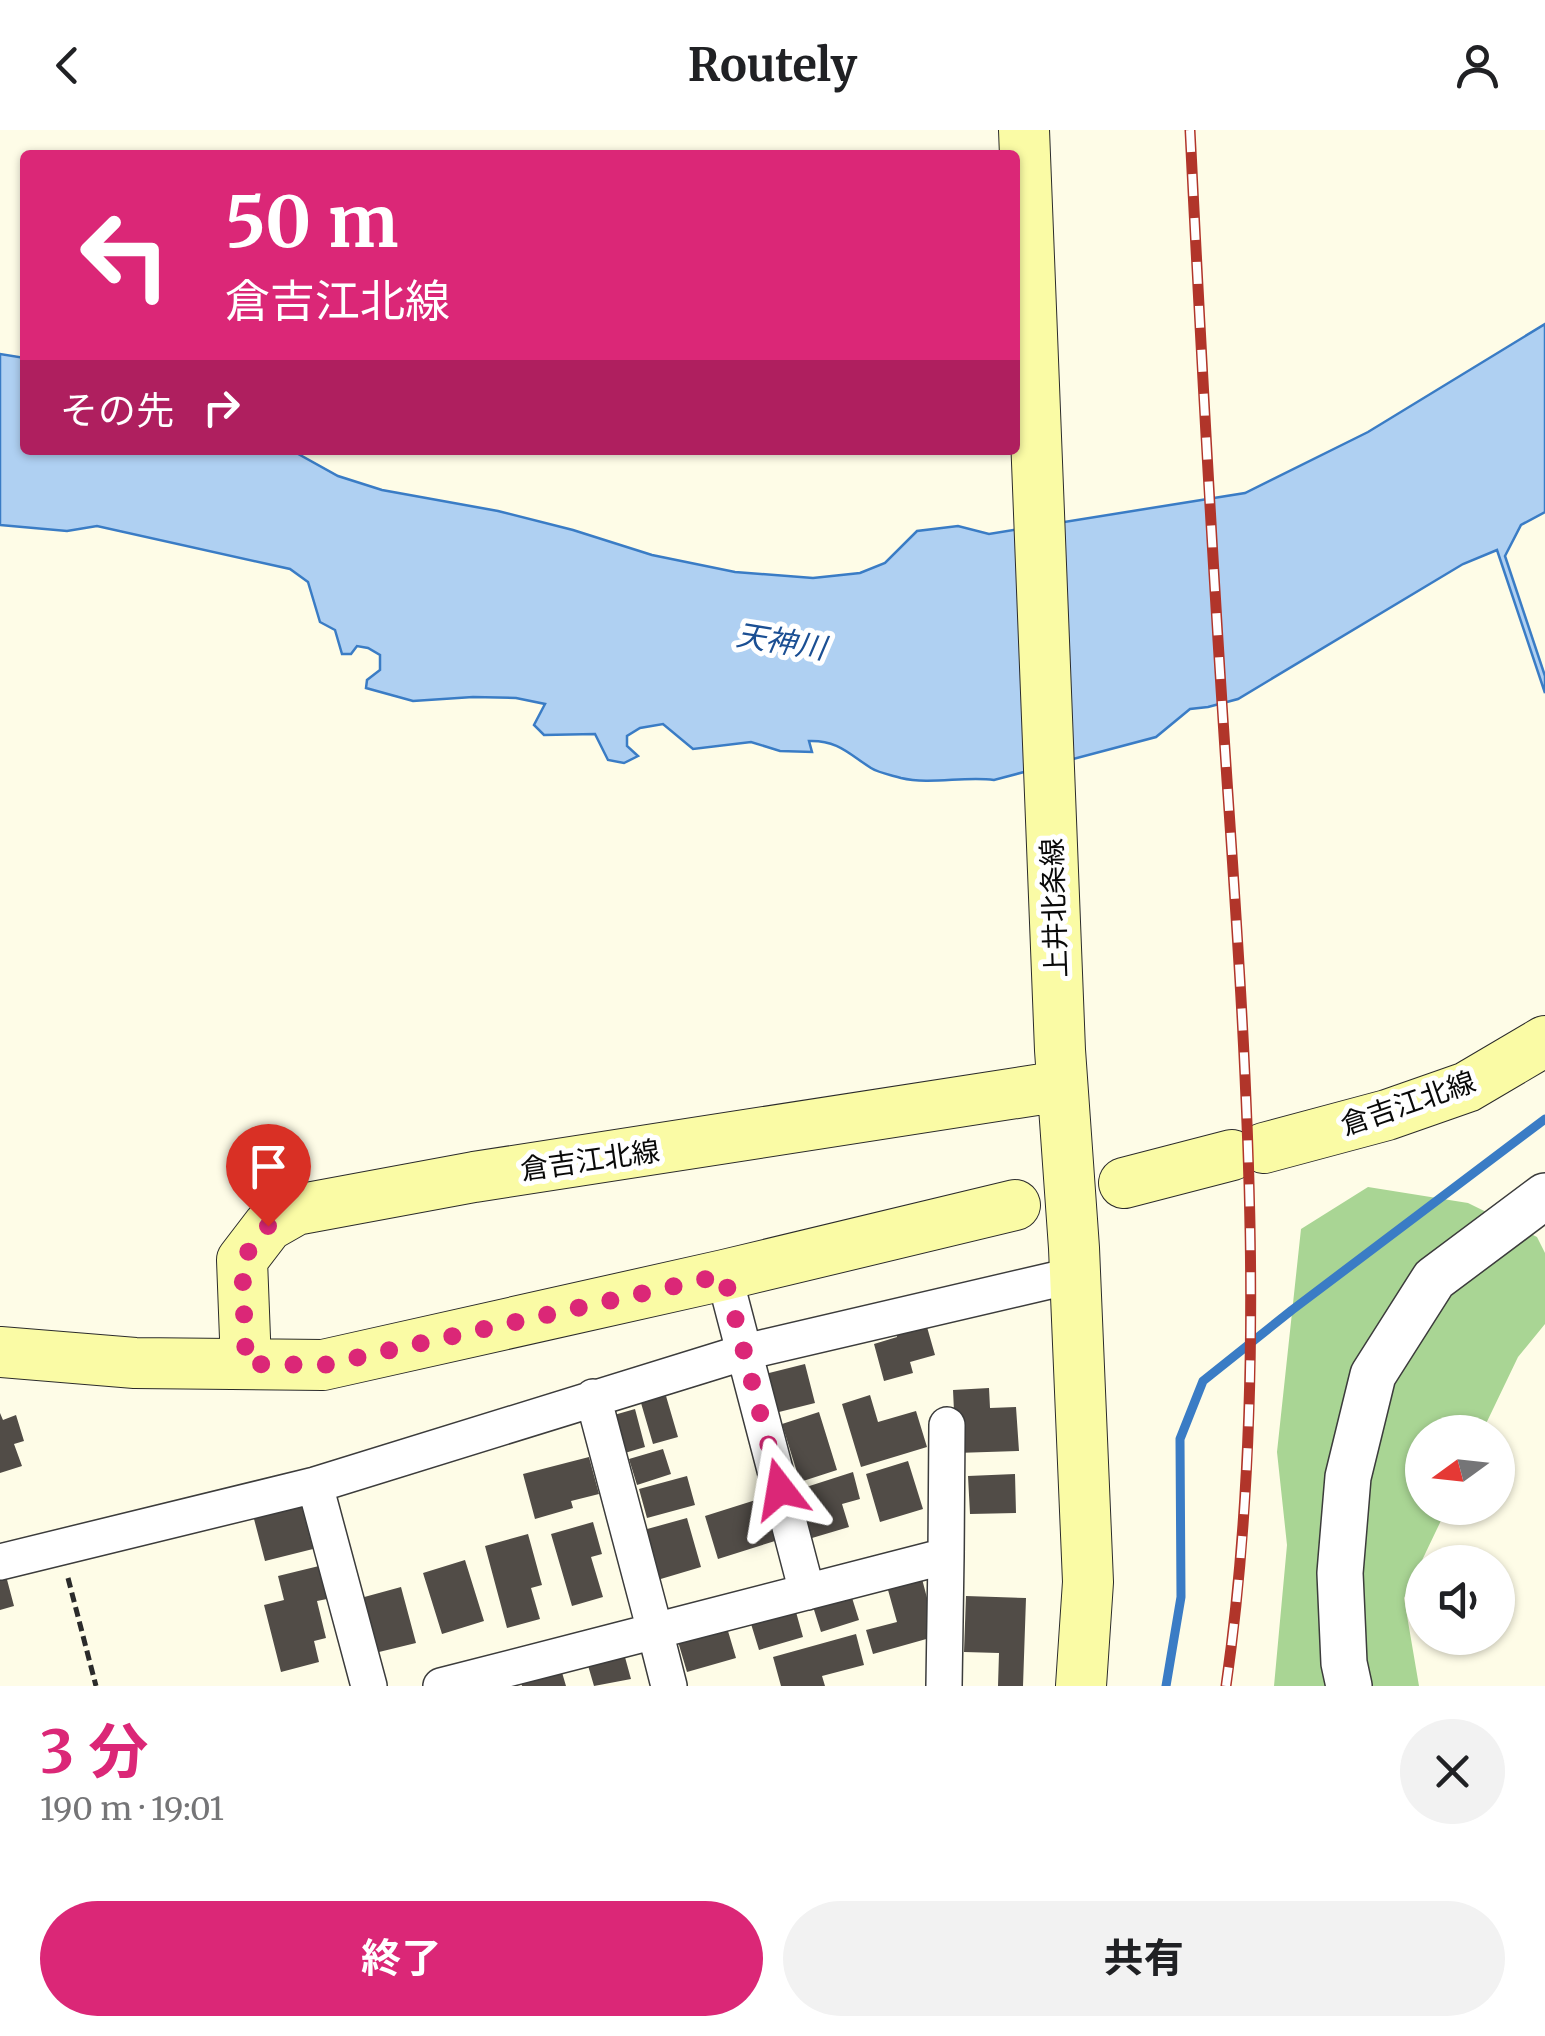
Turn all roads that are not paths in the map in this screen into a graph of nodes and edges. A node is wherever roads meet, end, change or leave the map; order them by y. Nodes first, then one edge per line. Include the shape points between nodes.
1 (1024, 130) edge
2 (1545, 1041) edge
3 (1061, 1068) junction
4 (1124, 1182) dead end
5 (1545, 1196) edge
6 (1015, 1205) dead end
7 (724, 1275) junction
8 (1075, 1275) junction
9 (0, 1352) edge
10 (745, 1352) junction
11 (246, 1364) junction
12 (593, 1397) junction
13 (947, 1426) dead end
14 (315, 1485) junction
15 (946, 1556) junction
16 (0, 1562) edge
17 (807, 1592) junction
18 (655, 1630) junction
19 (369, 1686) edge
20 (441, 1686) edge
21 (669, 1686) edge
22 (944, 1686) edge
23 (1081, 1686) edge
24 (1349, 1686) edge

1 - 3 main road, 上井北条線
2 - 4 main road, 倉吉江北線 via 1467,1087 1387,1115
3 - 8 main road, 上井北条線
3 - 11 main road, 倉吉江北線 via 296,1210 268,1226 242,1260
5 - 24 street via 1434,1279 1373,1375 1348,1478 1340,1574
6 - 7 main road
7 - 10 street
7 - 11 main road via 324,1365
8 - 10 street
8 - 23 main road, 上井北条線 via 1088,1582
9 - 11 main road
10 - 12 street
10 - 17 street
12 - 14 street
12 - 18 street
13 - 15 street
14 - 16 street
14 - 19 street
15 - 17 street
15 - 22 street
17 - 18 street
18 - 20 street
18 - 21 street

